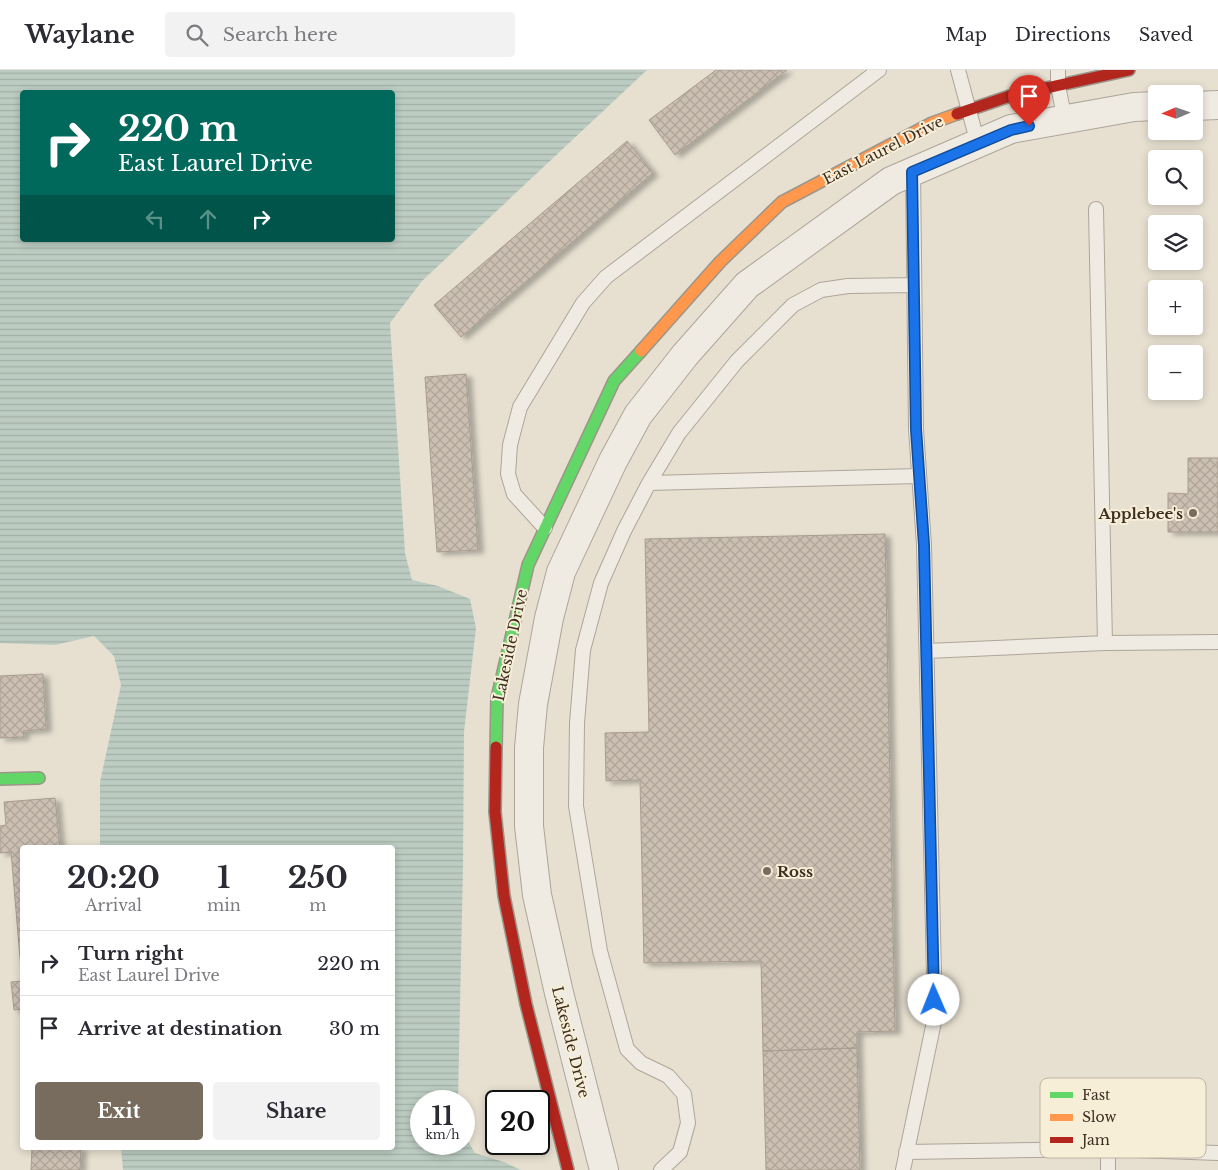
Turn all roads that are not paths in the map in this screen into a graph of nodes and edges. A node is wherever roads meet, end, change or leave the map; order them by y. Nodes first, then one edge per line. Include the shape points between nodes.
1 (879, 70) edge
2 (958, 70) edge
3 (1058, 70) edge
4 (1129, 70) edge
5 (1058, 86) junction
6 (1218, 105) edge
7 (1148, 106) edge
8 (1203, 106) edge
9 (968, 111) junction
10 (1065, 120) junction
11 (978, 144) junction
12 (912, 172) junction
13 (1096, 209) dead end
14 (720, 262) joint
15 (914, 285) junction
16 (919, 476) junction
17 (649, 483) junction
18 (546, 528) junction
19 (1218, 642) edge
20 (1105, 643) junction
21 (927, 651) junction
22 (40, 778) dead end
23 (0, 779) edge
24 (1040, 1150) edge
25 (906, 1152) junction
26 (568, 1170) edge
27 (604, 1170) edge
28 (661, 1170) edge
29 (903, 1170) edge

1 - 18 lane via 606,277 583,302 520,407 510,445 508,474 514,494
2 - 9 lane
3 - 5 lane
4 - 5 street, East Laurel Drive
5 - 9 street, East Laurel Drive via 1010,96
5 - 10 lane
6 - 8 street
7 - 10 street
9 - 11 lane
9 - 14 street, East Laurel Drive via 932,123 782,202
10 - 11 street via 1011,130
11 - 12 street
12 - 15 lane
12 - 27 street, Lakeside Drive via 891,181 747,285 684,355 638,415 562,572 549,618 533,704 529,748 529,826 538,895 559,993
13 - 20 lane
14 - 18 street, Lakeside Drive via 614,381
15 - 16 lane
15 - 17 lane via 848,286 821,290 793,305 737,361 679,433
16 - 17 lane
16 - 21 lane
17 - 28 lane via 602,584 583,650 577,723 576,806 600,952 627,1049 641,1063 668,1076 684,1094 688,1123 680,1152
18 - 26 street, Lakeside Drive via 528,564 497,698 495,812 504,896 526,1004
19 - 20 lane
20 - 21 lane
21 - 25 lane via 935,1016
22 - 23 street
24 - 25 lane
25 - 29 lane

